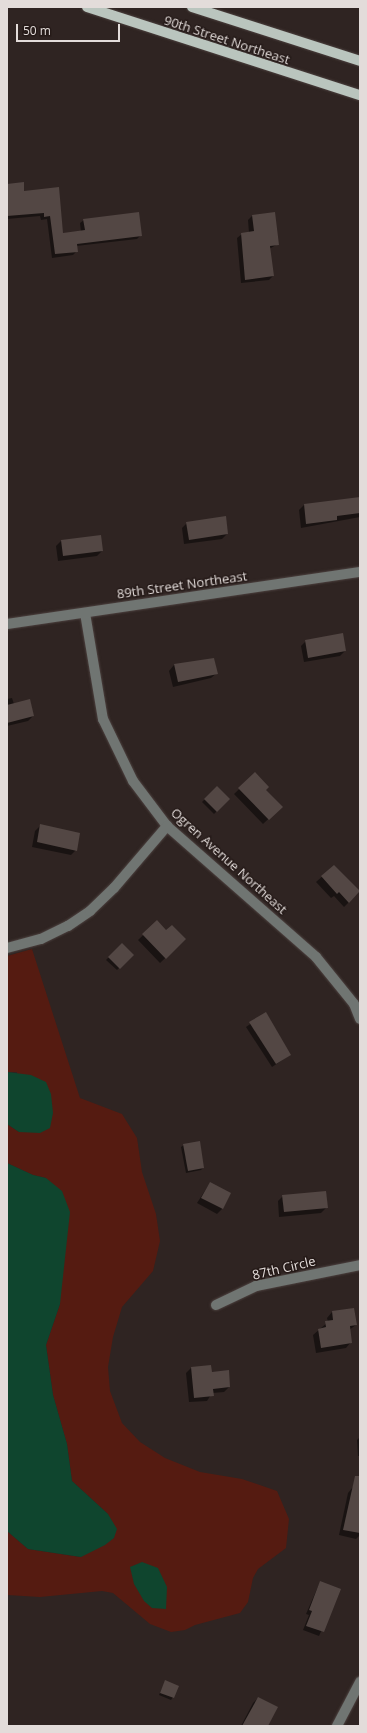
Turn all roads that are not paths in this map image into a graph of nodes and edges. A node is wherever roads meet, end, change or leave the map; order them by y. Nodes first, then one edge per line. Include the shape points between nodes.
1 (87, 7) edge
2 (192, 7) edge
3 (360, 61) edge
4 (360, 95) edge
5 (360, 572) edge
6 (85, 612) junction
7 (7, 624) edge
8 (167, 826) junction
9 (7, 948) edge
10 (360, 1019) edge
11 (360, 1265) edge
12 (216, 1305) dead end
13 (360, 1682) edge
14 (337, 1726) edge

1 - 4 main road, 90th Street Northeast
2 - 3 main road, 90th Street Northeast
5 - 6 street, 89th Street Northeast
6 - 7 street, 89th Street Northeast
6 - 8 street, Ogren Avenue Northeast via 103,719 133,781
8 - 9 street via 114,888 90,911 42,939
8 - 10 street, Ogren Avenue Northeast via 316,957 354,1004
11 - 12 street, 87th Circle via 256,1286
13 - 14 street

